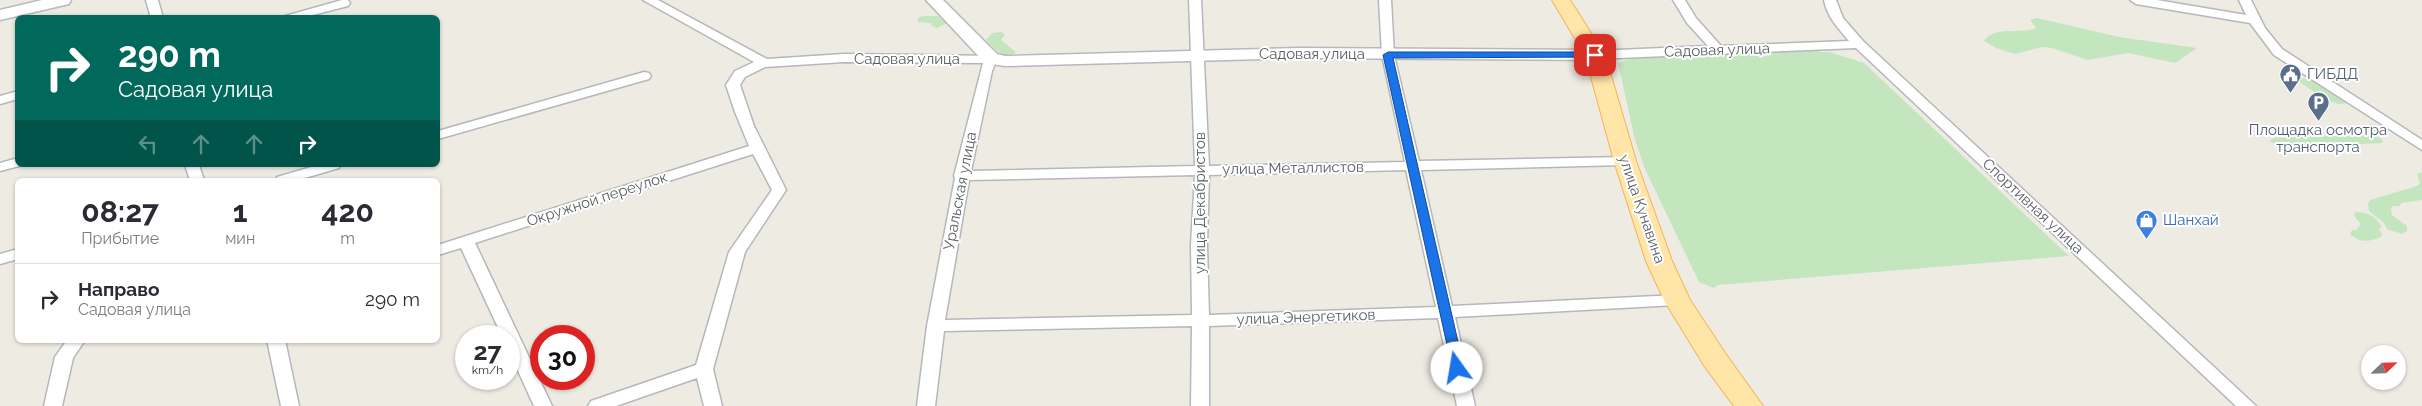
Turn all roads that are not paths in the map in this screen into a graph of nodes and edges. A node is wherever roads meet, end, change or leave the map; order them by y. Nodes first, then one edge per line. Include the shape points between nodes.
1 (63, 0) edge
2 (152, 0) edge
3 (649, 0) edge
4 (934, 0) edge
5 (1195, 0) edge
6 (1385, 0) edge
7 (1561, 0) edge
8 (1679, 0) edge
9 (1830, 0) edge
10 (2136, 0) edge
11 (2244, 0) edge
12 (344, 3) dead end
13 (0, 15) edge
14 (156, 15) edge
15 (296, 15) edge
16 (2253, 20) junction
17 (1859, 44) junction
18 (1718, 50) junction
19 (1388, 55) junction
20 (1595, 55) junction
21 (1196, 56) junction
22 (991, 59) junction
23 (765, 62) junction
24 (644, 76) dead end
25 (15, 96) edge
26 (0, 100) edge
27 (440, 134) edge
28 (2422, 146) edge
29 (756, 148) junction
30 (1625, 161) junction
31 (15, 163) edge
32 (1414, 165) junction
33 (0, 167) edge
34 (327, 167) edge
35 (1202, 170) junction
36 (962, 176) junction
37 (289, 178) edge
38 (466, 241) junction
39 (440, 249) edge
40 (15, 255) edge
41 (0, 259) edge
42 (1677, 300) junction
43 (1444, 312) junction
44 (1201, 321) junction
45 (935, 326) junction
46 (74, 343) edge
47 (277, 343) edge
48 (704, 369) junction
49 (54, 406) edge
50 (290, 406) edge
51 (543, 406) edge
52 (598, 406) edge
53 (714, 406) edge
54 (926, 406) edge
55 (1200, 406) edge
56 (1466, 406) edge
57 (1750, 406) edge
58 (2247, 406) edge

1 - 13 street
2 - 14 street
3 - 23 street
4 - 22 street
5 - 21 street, улица Декабристов
6 - 19 street
7 - 20 main road, улица Кунавина
8 - 18 street via 1691,20
9 - 17 street, Спортивная улица via 1838,20
10 - 16 street
11 - 16 street
12 - 15 street
16 - 28 street via 2278,52
17 - 18 street, Садовая улица
17 - 58 street, Спортивная улица
18 - 20 street, Садовая улица
19 - 20 street, Садовая улица
19 - 21 street, Садовая улица
19 - 32 street
20 - 30 main road, улица Кунавина
21 - 22 street, Садовая улица
21 - 35 street, улица Декабристов
22 - 23 street, Садовая улица via 844,58
22 - 36 street, Уральская улица
23 - 29 street via 740,74 733,85
24 - 27 street
25 - 26 street
29 - 38 street, Окружной переулок
29 - 48 street via 779,190 738,252
30 - 32 street, улица Металлистов
30 - 42 main road, улица Кунавина via 1658,260
31 - 33 street
32 - 35 street, улица Металлистов
32 - 43 street
34 - 37 street
35 - 36 street, улица Металлистов
35 - 44 street, улица Декабристов via 1199,245
36 - 45 street, Уральская улица
38 - 39 street, Окружной переулок
38 - 51 street
40 - 41 street
42 - 43 street, улица Энергетиков
42 - 57 main road, улица Кунавина via 1714,360
43 - 44 street, улица Энергетиков
43 - 56 street
44 - 45 street, улица Энергетиков
44 - 55 street, улица Декабристов
45 - 54 street, Уральская улица
46 - 49 street via 64,358
47 - 50 street
48 - 52 street
48 - 53 street

